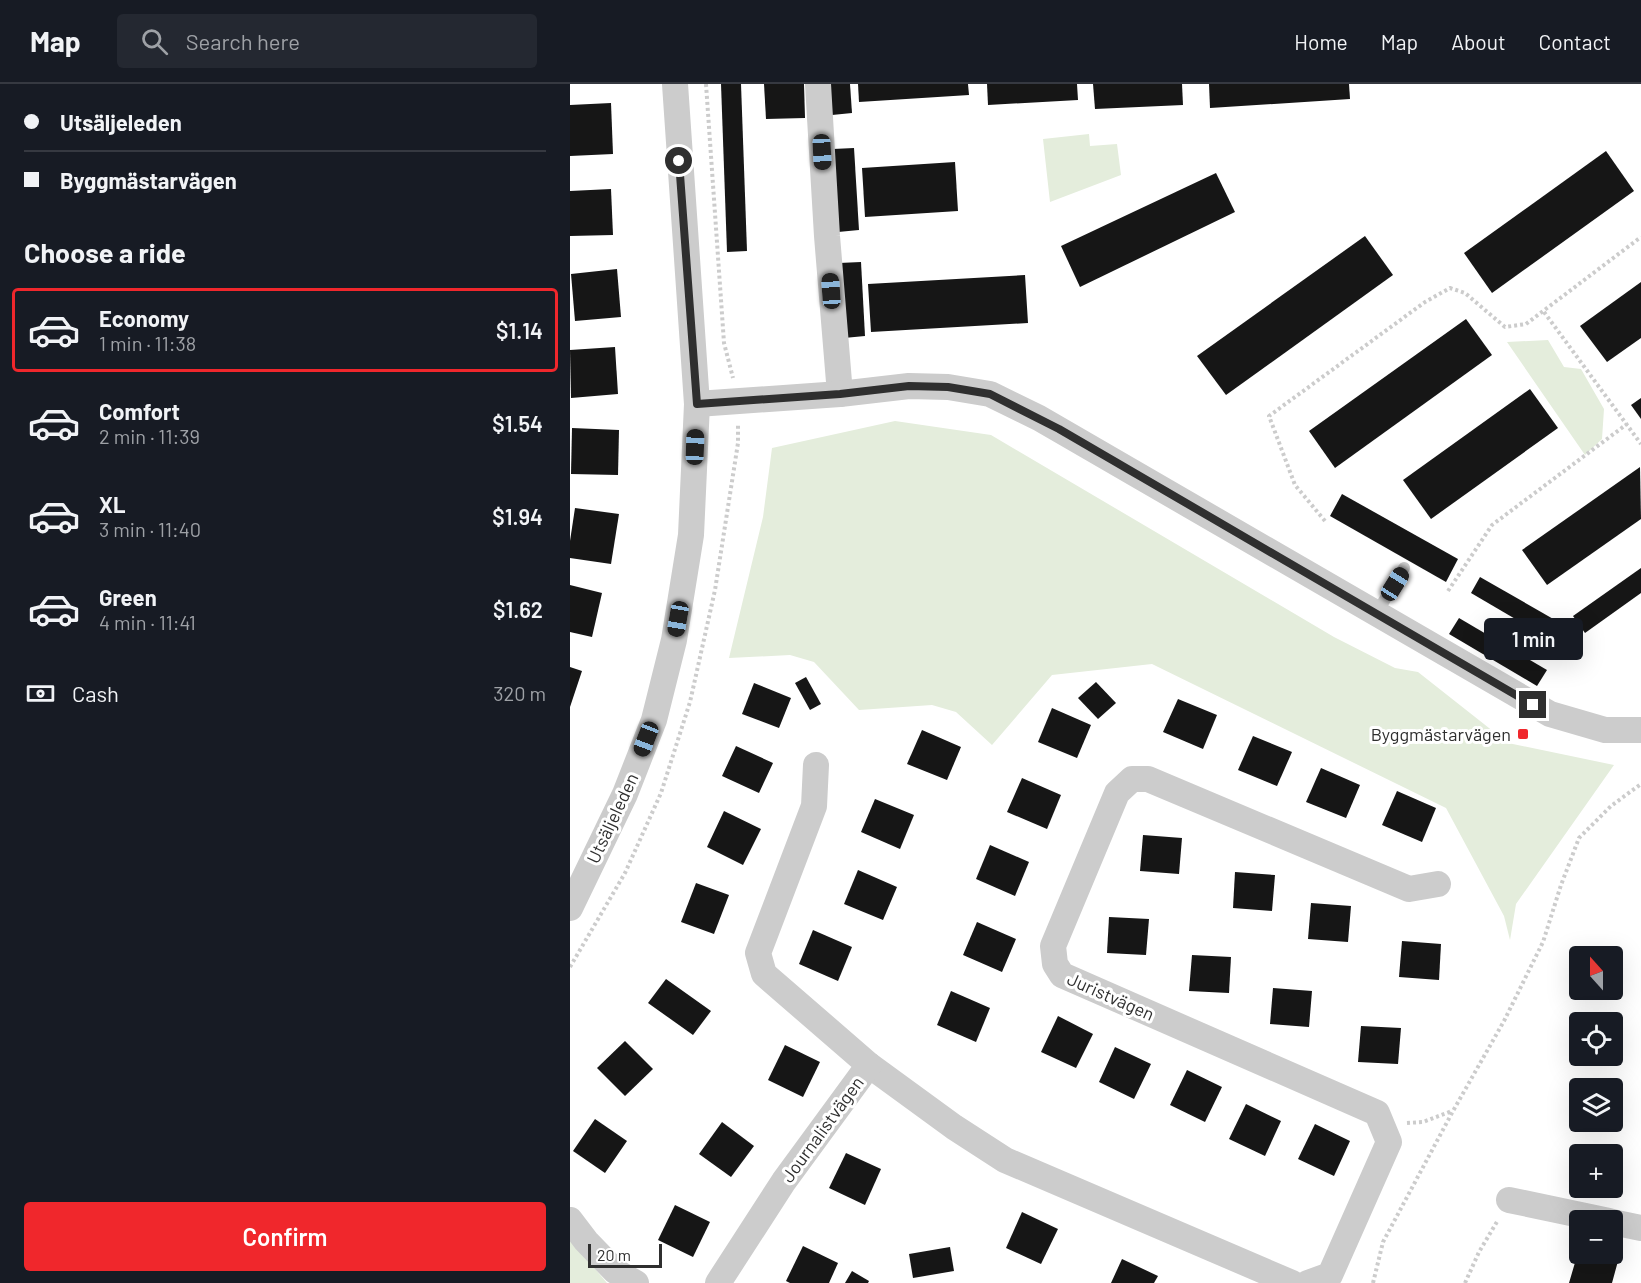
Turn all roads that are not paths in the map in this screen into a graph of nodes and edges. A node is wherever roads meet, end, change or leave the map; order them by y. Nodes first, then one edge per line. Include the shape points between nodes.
1 (675, 84) edge
2 (818, 84) edge
3 (840, 394) junction
4 (697, 404) junction
5 (1404, 568) dead end
6 (1376, 614) junction
7 (1641, 730) edge
8 (816, 765) dead end
9 (1438, 884) dead end
10 (570, 908) edge
11 (869, 1065) junction
12 (1509, 1200) road end
13 (1569, 1212) edge
14 (570, 1220) edge
15 (1623, 1224) edge
16 (1641, 1228) edge
17 (636, 1283) edge
18 (718, 1283) edge
19 (1292, 1283) edge
20 (1308, 1283) edge

1 - 4 street, Utsäljeleden
2 - 3 street
3 - 4 street
3 - 6 street via 909,386 990,394 1049,423
4 - 10 street, Utsäljeleden via 692,535 674,640 654,720 625,794
5 - 6 lane
6 - 7 street via 1550,714 1605,730
8 - 11 street, Journalistvägen via 814,806 758,953 764,974
9 - 20 street, Juristvägen via 1409,889 1148,779 1132,779 1117,793 1053,945 1055,964 1062,975 1377,1113 1389,1142 1330,1275
11 - 18 street, Journalistvägen via 784,1181
11 - 19 street via 1005,1160
12 - 13 street
14 - 17 street via 615,1271
15 - 16 street

